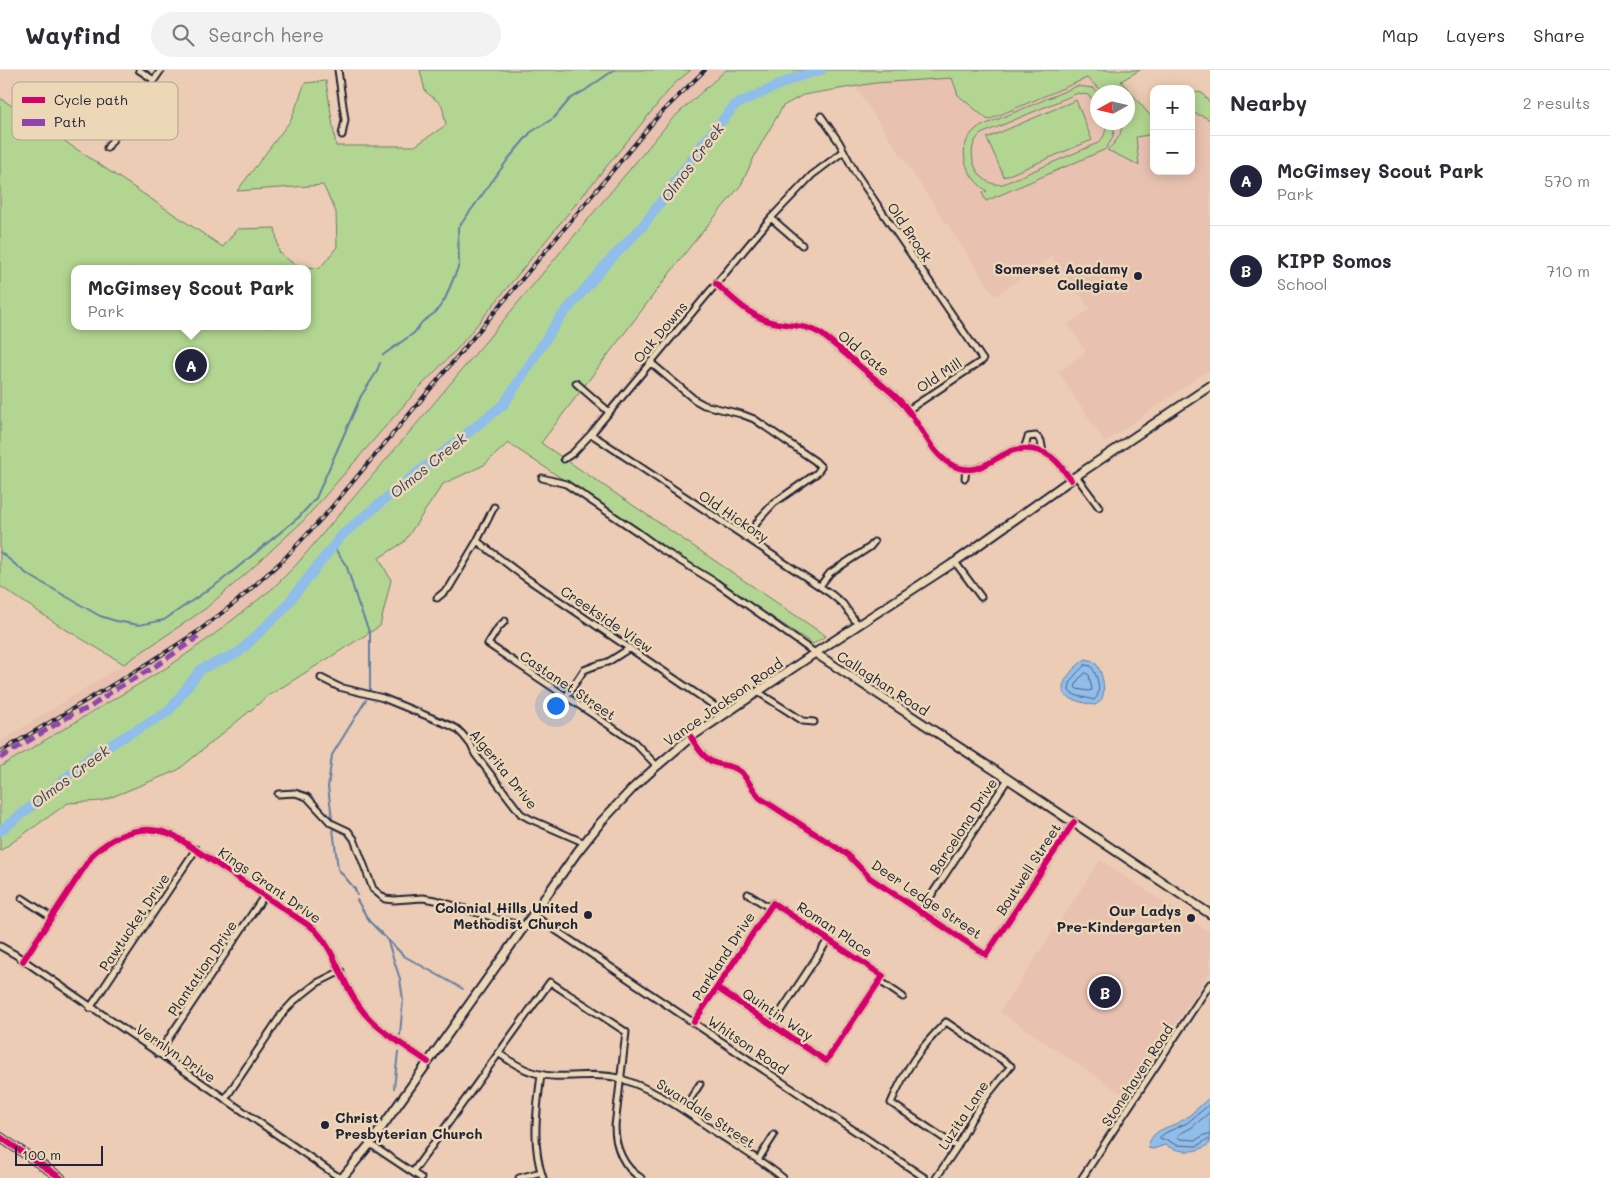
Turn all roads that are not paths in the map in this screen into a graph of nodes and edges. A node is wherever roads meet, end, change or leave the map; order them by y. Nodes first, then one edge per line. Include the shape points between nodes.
1 (139, 70) edge
2 (161, 70) edge
3 (338, 70) edge
4 (154, 80) joint
5 (821, 116) dead end
6 (342, 135) dead end
7 (113, 140) edge
8 (107, 148) dead end
9 (844, 152) junction
10 (771, 218) junction
11 (802, 245) dead end
12 (716, 284) junction
13 (983, 360) joint
14 (650, 362) junction
15 (576, 383) dead end
16 (1210, 386) edge
17 (908, 410) junction
18 (608, 411) junction
19 (591, 434) junction
20 (1024, 449) junction
21 (1043, 452) junction
22 (564, 459) dead end
23 (966, 469) junction
24 (542, 478) dead end
25 (965, 478) dead end
26 (1073, 478) junction
27 (494, 507) dead end
28 (1099, 507) dead end
29 (747, 538) junction
30 (477, 541) junction
31 (874, 542) dead end
32 (955, 562) junction
33 (820, 586) junction
34 (981, 596) dead end
35 (437, 598) dead end
36 (505, 621) dead end
37 (858, 625) junction
38 (630, 648) junction
39 (815, 653) junction
40 (321, 678) dead end
41 (758, 692) junction
42 (566, 697) junction
43 (725, 713) junction
44 (814, 722) dead end
45 (691, 737) junction
46 (657, 766) junction
47 (1008, 779) junction
48 (278, 794) dead end
49 (1074, 822) junction
50 (585, 843) junction
51 (196, 850) junction
52 (748, 894) dead end
53 (264, 896) junction
54 (22, 898) dead end
55 (771, 906) junction
56 (920, 911) junction
57 (1210, 914) edge
58 (533, 915) junction
59 (51, 917) junction
60 (524, 927) junction
61 (828, 940) junction
62 (0, 946) edge
63 (986, 955) joint
64 (23, 961) junction
65 (341, 971) junction
66 (881, 978) junction
67 (1210, 984) edge
68 (716, 988) junction
69 (903, 996) dead end
70 (90, 1008) junction
71 (694, 1022) junction
72 (772, 1025) junction
73 (498, 1053) junction
74 (158, 1054) junction
75 (428, 1062) junction
76 (541, 1074) junction
77 (620, 1079) junction
78 (700, 1084) dead end
79 (225, 1100) junction
80 (683, 1110) junction
81 (774, 1135) dead end
82 (0, 1137) edge
83 (370, 1144) junction
84 (957, 1147) junction
85 (758, 1160) junction
86 (413, 1172) junction
87 (541, 1172) junction
88 (1083, 1176) edge
89 (61, 1178) edge
90 (341, 1178) edge
91 (421, 1178) edge
92 (519, 1178) edge
93 (543, 1178) edge
94 (641, 1178) edge
95 (783, 1178) edge
96 (925, 1178) edge
97 (936, 1178) edge
98 (1090, 1178) edge

1 - 4 street
2 - 4 street
3 - 6 street via 345,120
5 - 9 street, Old Brook
7 - 8 street
9 - 10 street, Oak Downs via 812,175
9 - 13 street, Old Brook
10 - 11 street
10 - 12 street, Oak Downs
12 - 14 street, Oak Downs
12 - 17 street, Old Gate via 759,317 774,323 804,327 823,335
13 - 17 street, Old Mill
14 - 18 street, Oak Downs
14 - 29 street via 704,406 754,419 821,467 774,503
15 - 18 street
16 - 26 main road, Vance Jackson Road
17 - 23 street, Old Gate via 940,456
18 - 19 street, Oak Downs
19 - 22 street, Oak Downs
19 - 29 street, Old Hickory
20 - 21 street
20 - 21 street via 1028,437 1036,436 1041,441
20 - 23 street via 1013,450 982,467
21 - 26 street
23 - 25 street
24 - 39 street, Callaghan Road via 566,484 658,548 715,582
26 - 28 street
26 - 32 main road, Vance Jackson Road
27 - 30 street
29 - 33 street, Old Hickory
30 - 35 street via 449,588
30 - 38 street, Creekside View
31 - 33 street via 830,573
32 - 34 street
32 - 37 main road, Vance Jackson Road
33 - 37 street, Old Hickory via 843,604
36 - 42 street, Castanet Street via 488,644
37 - 39 main road, Vance Jackson Road
38 - 42 street via 608,662 584,670
38 - 43 street, Creekside View
39 - 41 main road, Vance Jackson Road
39 - 47 main road, Callaghan Road
40 - 50 street, Algerita Drive via 339,687 393,702 457,729 522,814
41 - 43 main road, Vance Jackson Road
41 - 44 street via 803,721
42 - 46 street, Castanet Street via 634,742
43 - 45 main road, Vance Jackson Road
45 - 46 main road, Vance Jackson Road
45 - 56 street, Deer Ledge Street via 707,758 741,772 760,798 848,855 870,878
46 - 50 main road, Vance Jackson Road via 601,822
47 - 49 main road, Callaghan Road
47 - 56 street, Barcelona Drive
48 - 60 street via 295,793 307,798 331,823 348,831 373,889 385,899 429,898
49 - 57 main road, Callaghan Road
49 - 63 street, Boutwell Street
50 - 58 main road, Vance Jackson Road
51 - 53 street, Kings Grant Drive
51 - 59 street, Kings Grant Drive via 166,832 150,829 129,833 93,854
51 - 70 street, Pawtucket Drive
52 - 55 street, Roman Place
53 - 65 street, Kings Grant Drive via 319,934
53 - 74 street, Plantation Drive
54 - 59 street
55 - 61 street, Roman Place
55 - 68 street, Parkland Drive
56 - 63 street, Deer Ledge Street
58 - 60 main road, Vance Jackson Road
58 - 71 street, Whitson Road
59 - 64 street, Kings Grant Drive
60 - 75 main road, Vance Jackson Road
61 - 66 street, Roman Place
61 - 72 street
62 - 64 street, Vernlyn Drive
64 - 70 street, Vernlyn Drive
65 - 75 street, Kings Grant Drive via 365,1014
65 - 79 street via 317,983 282,1014
66 - 69 street, Roman Place
66 - 72 street, Quintin Way via 826,1061
67 - 88 street, Stonehaven Road
68 - 71 street, Parkland Drive
68 - 72 street, Quintin Way
70 - 74 street, Vernlyn Drive
71 - 96 street, Whitson Road
73 - 76 street, Swandale Street via 517,1066
73 - 77 street via 550,982 626,1032
73 - 86 street
74 - 79 street, Vernlyn Drive
75 - 83 main road, Vance Jackson Road
76 - 77 street, Swandale Street
76 - 87 street via 535,1128
77 - 80 street, Swandale Street via 646,1088
77 - 94 street via 616,1143 623,1160
78 - 80 street
79 - 90 street, Vernlyn Drive
80 - 85 street, Swandale Street
81 - 85 street
82 - 89 main road
83 - 86 street
83 - 90 main road, Vance Jackson Road
84 - 84 street, Luzita Lane via 986,1097 1011,1066 946,1022 915,1056 892,1102
84 - 97 street, Luzita Lane
85 - 95 street, Swandale Street
86 - 91 street
87 - 92 street
87 - 93 street
88 - 98 street

